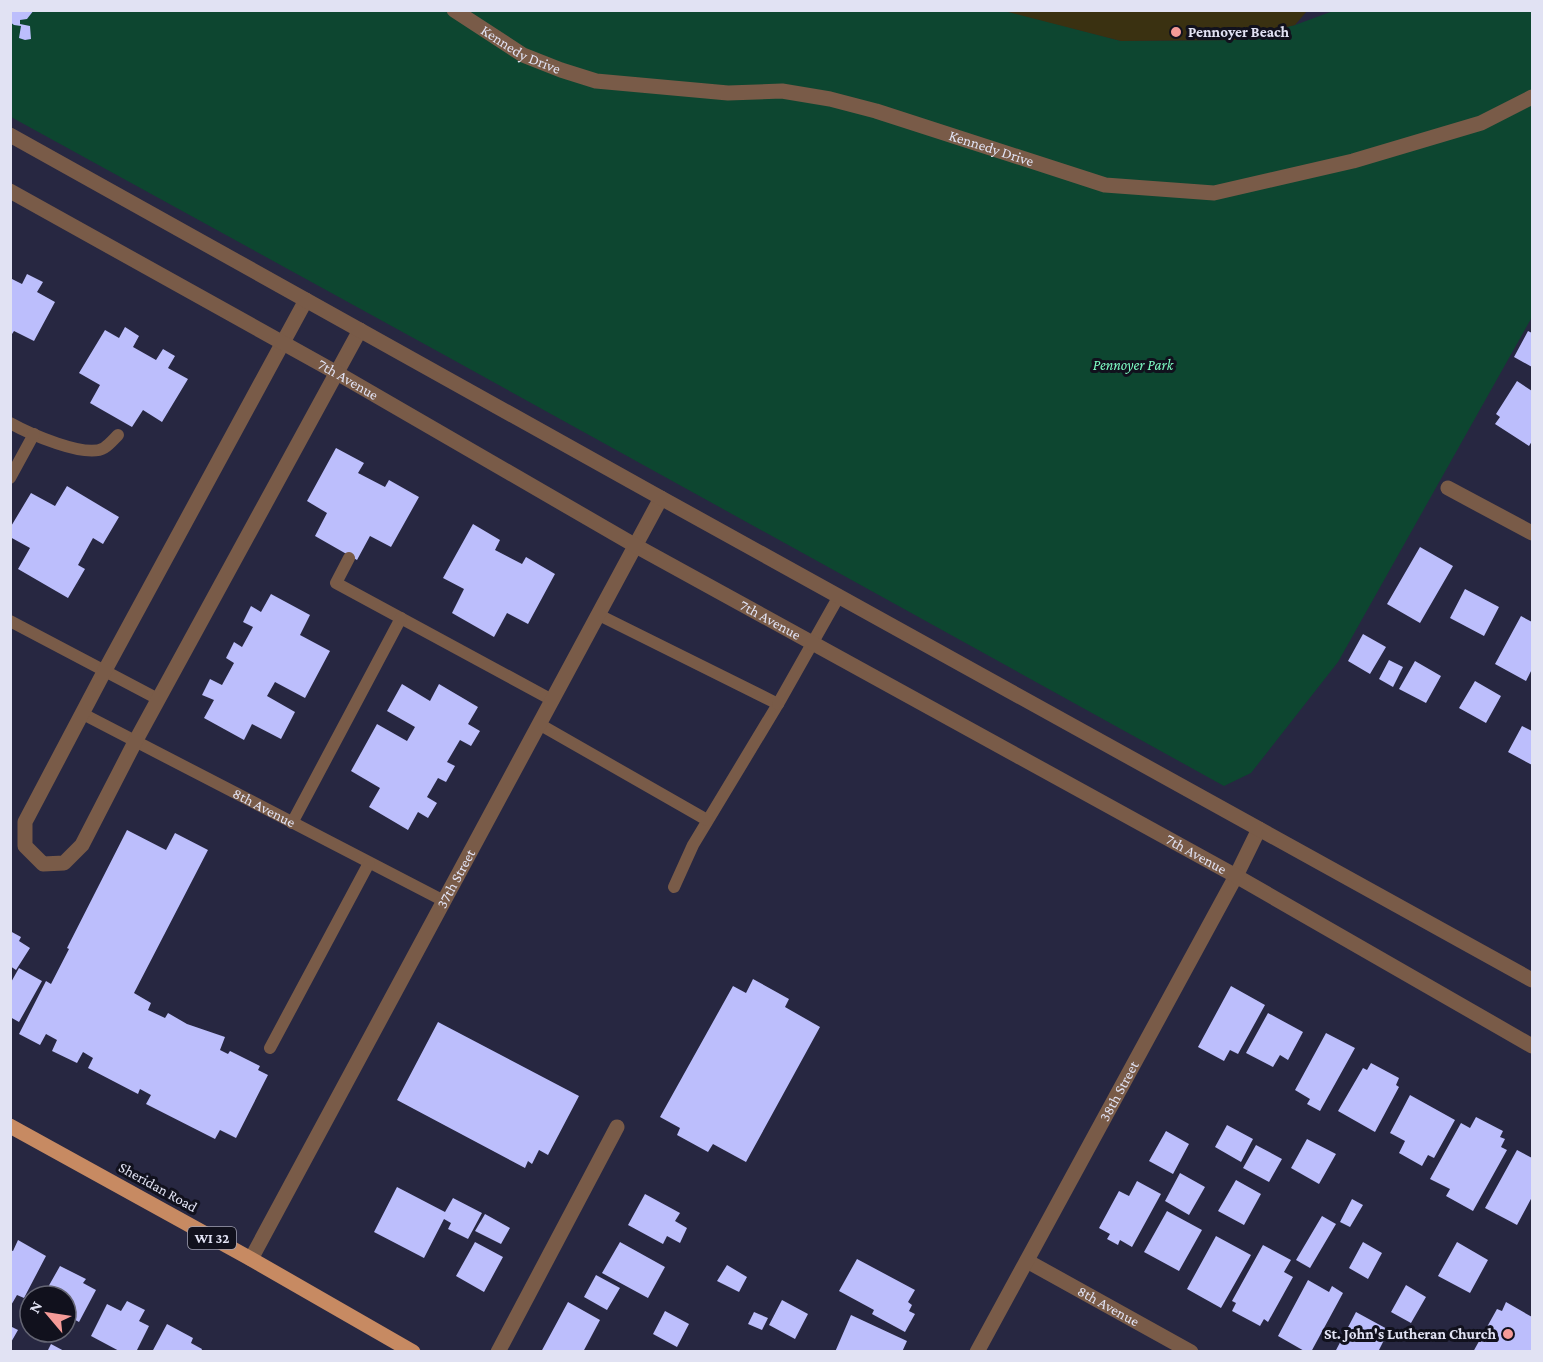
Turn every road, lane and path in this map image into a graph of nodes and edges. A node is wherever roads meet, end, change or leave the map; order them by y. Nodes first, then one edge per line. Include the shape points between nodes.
1 (454, 10) edge
2 (1533, 97) edge
3 (10, 135) edge
4 (10, 190) edge
5 (306, 300) junction
6 (360, 330) junction
7 (281, 344) junction
8 (337, 374) junction
9 (10, 423) edge
10 (34, 434) junction
11 (118, 435) dead end
12 (10, 478) edge
13 (1448, 488) dead end
14 (661, 498) junction
15 (1533, 533) edge
16 (636, 546) junction
17 (349, 558) dead end
18 (839, 596) junction
19 (598, 615) junction
20 (401, 618) junction
21 (10, 621) edge
22 (813, 643) junction
23 (104, 672) junction
24 (158, 699) junction
25 (552, 700) junction
26 (778, 704) junction
27 (83, 714) junction
28 (539, 724) junction
29 (135, 742) junction
30 (707, 820) junction
31 (292, 823) junction
32 (1259, 829) junction
33 (369, 863) junction
34 (1236, 876) junction
35 (674, 887) dead end
36 (444, 901) junction
37 (1533, 980) edge
38 (1533, 1046) edge
39 (270, 1047) dead end
40 (10, 1126) edge
41 (617, 1127) dead end
42 (251, 1259) junction
43 (1027, 1261) junction
44 (413, 1352) edge
45 (498, 1352) edge
46 (977, 1352) edge
47 (1191, 1352) edge

1 - 2 street, Kennedy Drive via 523,55 596,81 728,93 782,91 830,99 1116,186 1214,193 1353,161 1481,123
3 - 5 street
4 - 7 street, 7th Avenue
5 - 6 street
5 - 7 street
6 - 8 street
6 - 14 street
7 - 8 street, 7th Avenue
7 - 23 street
8 - 16 street, 7th Avenue
8 - 24 street
9 - 10 lane
10 - 11 lane via 93,452 105,448
10 - 12 lane
13 - 15 street
14 - 16 street, 37th Street
14 - 18 street
16 - 19 street, 37th Street
16 - 22 street, 7th Avenue
17 - 20 lane via 336,583
18 - 22 lane
18 - 32 street
19 - 25 street, 37th Street
19 - 26 lane
20 - 25 lane
20 - 31 lane
21 - 23 lane
22 - 26 lane
22 - 34 street, 7th Avenue
23 - 24 lane
23 - 27 street
24 - 29 street
25 - 28 street, 37th Street
26 - 30 lane
27 - 29 lane, 8th Avenue
27 - 29 street via 26,822 25,846 43,864 63,863 82,845
28 - 30 lane
28 - 36 street, 37th Street
29 - 31 lane, 8th Avenue
30 - 35 lane
31 - 33 lane, 8th Avenue
32 - 34 street, 38th Street
32 - 37 street
33 - 36 lane, 8th Avenue
33 - 39 lane
34 - 38 street, 7th Avenue
34 - 43 street, 38th Street
36 - 42 street, 37th Street
40 - 42 main road, Sheridan Road / WI 32
41 - 45 street
42 - 44 main road, Sheridan Road / WI 32
43 - 46 street, 38th Street
43 - 47 street, 8th Avenue

